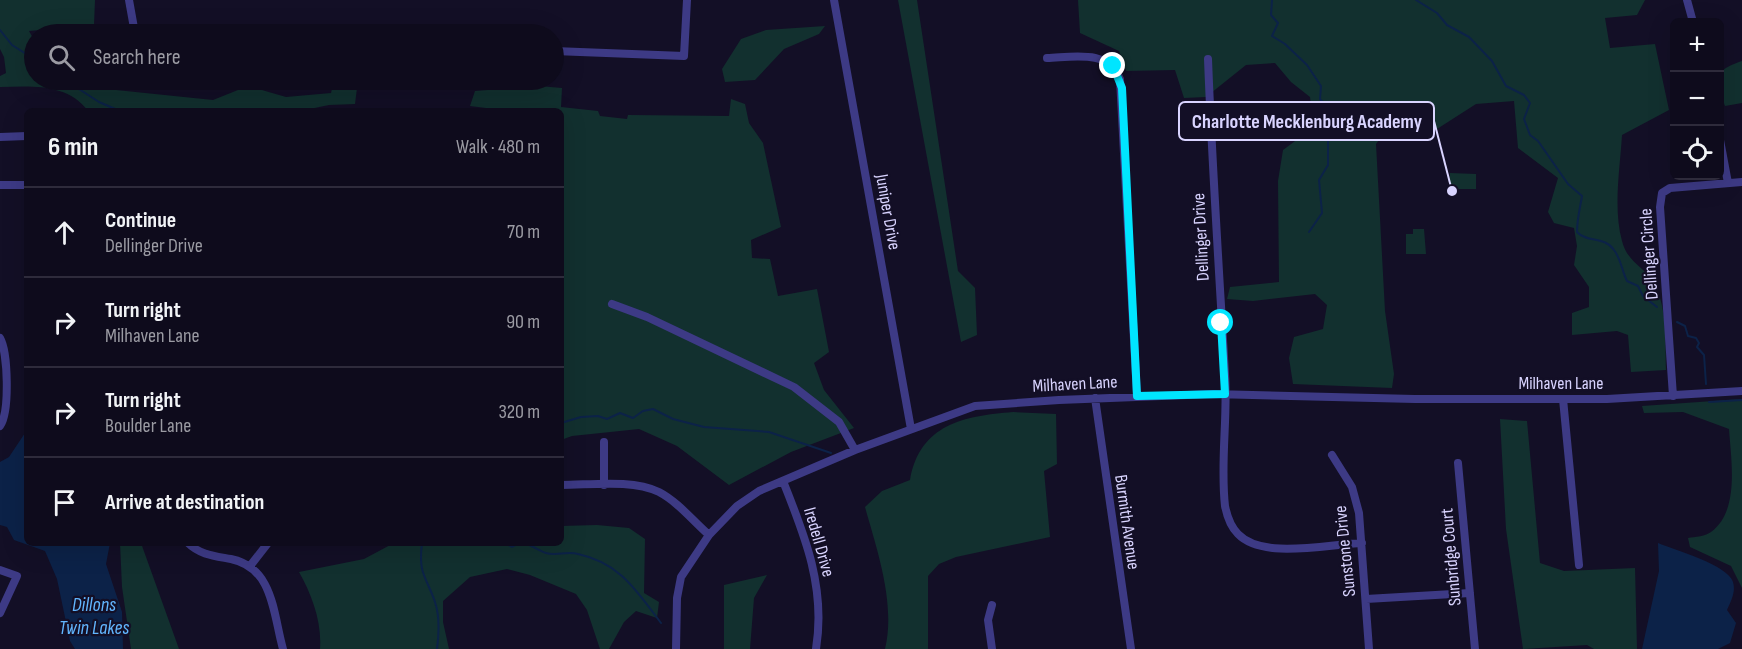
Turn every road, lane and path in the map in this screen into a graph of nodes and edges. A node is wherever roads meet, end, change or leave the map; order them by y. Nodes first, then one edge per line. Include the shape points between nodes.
1 (129, 0) edge
2 (687, 0) edge
3 (834, 0) edge
4 (1688, 0) edge
5 (1692, 18) edge
6 (133, 24) edge
7 (564, 51) edge
8 (1047, 58) dead end
9 (1208, 59) dead end
10 (24, 136) edge
11 (0, 137) edge
12 (1724, 164) edge
13 (1742, 182) edge
14 (1728, 183) junction
15 (0, 185) edge
16 (24, 185) edge
17 (612, 304) dead end
18 (0, 338) edge
19 (1742, 391) edge
20 (1225, 394) junction
21 (1137, 396) junction
22 (1673, 396) junction
23 (1095, 398) junction
24 (1563, 399) junction
25 (0, 426) edge
26 (911, 429) junction
27 (604, 442) dead end
28 (855, 450) junction
29 (1332, 455) dead end
30 (1458, 463) dead end
31 (783, 481) junction
32 (564, 485) edge
33 (604, 485) junction
34 (709, 535) junction
35 (1362, 543) junction
36 (192, 546) edge
37 (266, 546) edge
38 (1579, 565) dead end
39 (250, 566) junction
40 (0, 570) edge
41 (1470, 593) junction
42 (1366, 599) junction
43 (992, 605) dead end
44 (0, 613) edge
45 (284, 649) edge
46 (676, 649) edge
47 (816, 649) edge
48 (992, 649) edge
49 (1131, 649) edge
50 (1364, 649) edge
51 (1369, 649) edge
52 (1475, 649) edge

1 - 6 street
2 - 7 street via 684,56
3 - 26 street, Juniper Drive
4 - 5 street
8 - 21 street via 1097,57 1108,62 1120,79
9 - 20 street, Dellinger Drive
10 - 11 street
12 - 14 street
13 - 14 street, Dellinger Circle
14 - 22 street, Dellinger Circle via 1670,188 1660,198
15 - 16 street
17 - 28 street via 794,387 839,422
18 - 25 street via 5,355 5,413
19 - 22 street, Milhaven Lane
20 - 21 street, Milhaven Lane
20 - 24 street, Milhaven Lane
20 - 35 street, Dellinger Drive via 1225,504 1238,534 1266,549
21 - 23 street, Milhaven Lane
22 - 24 street, Milhaven Lane
23 - 26 street, Milhaven Lane via 975,406
23 - 49 street, Burmith Avenue
24 - 38 street
26 - 28 street, Milhaven Lane
27 - 33 street
28 - 31 street, Milhaven Lane
29 - 35 street, Sunstone Drive via 1356,499
30 - 41 street, Sunbridge Court
31 - 34 street, Milhaven Lane via 737,506
31 - 47 street, Iredell Drive via 813,566 819,610
32 - 33 street
33 - 34 street via 635,486 659,493
34 - 46 street, Milhaven Lane via 679,586
35 - 42 street, Sunstone Drive
36 - 39 street via 203,553
37 - 39 street
39 - 45 street via 263,578 271,595
40 - 44 street via 17,576
41 - 42 street
41 - 52 street, Sunbridge Court
42 - 51 street, Sunstone Drive
43 - 48 street via 988,620
50 - 51 street

